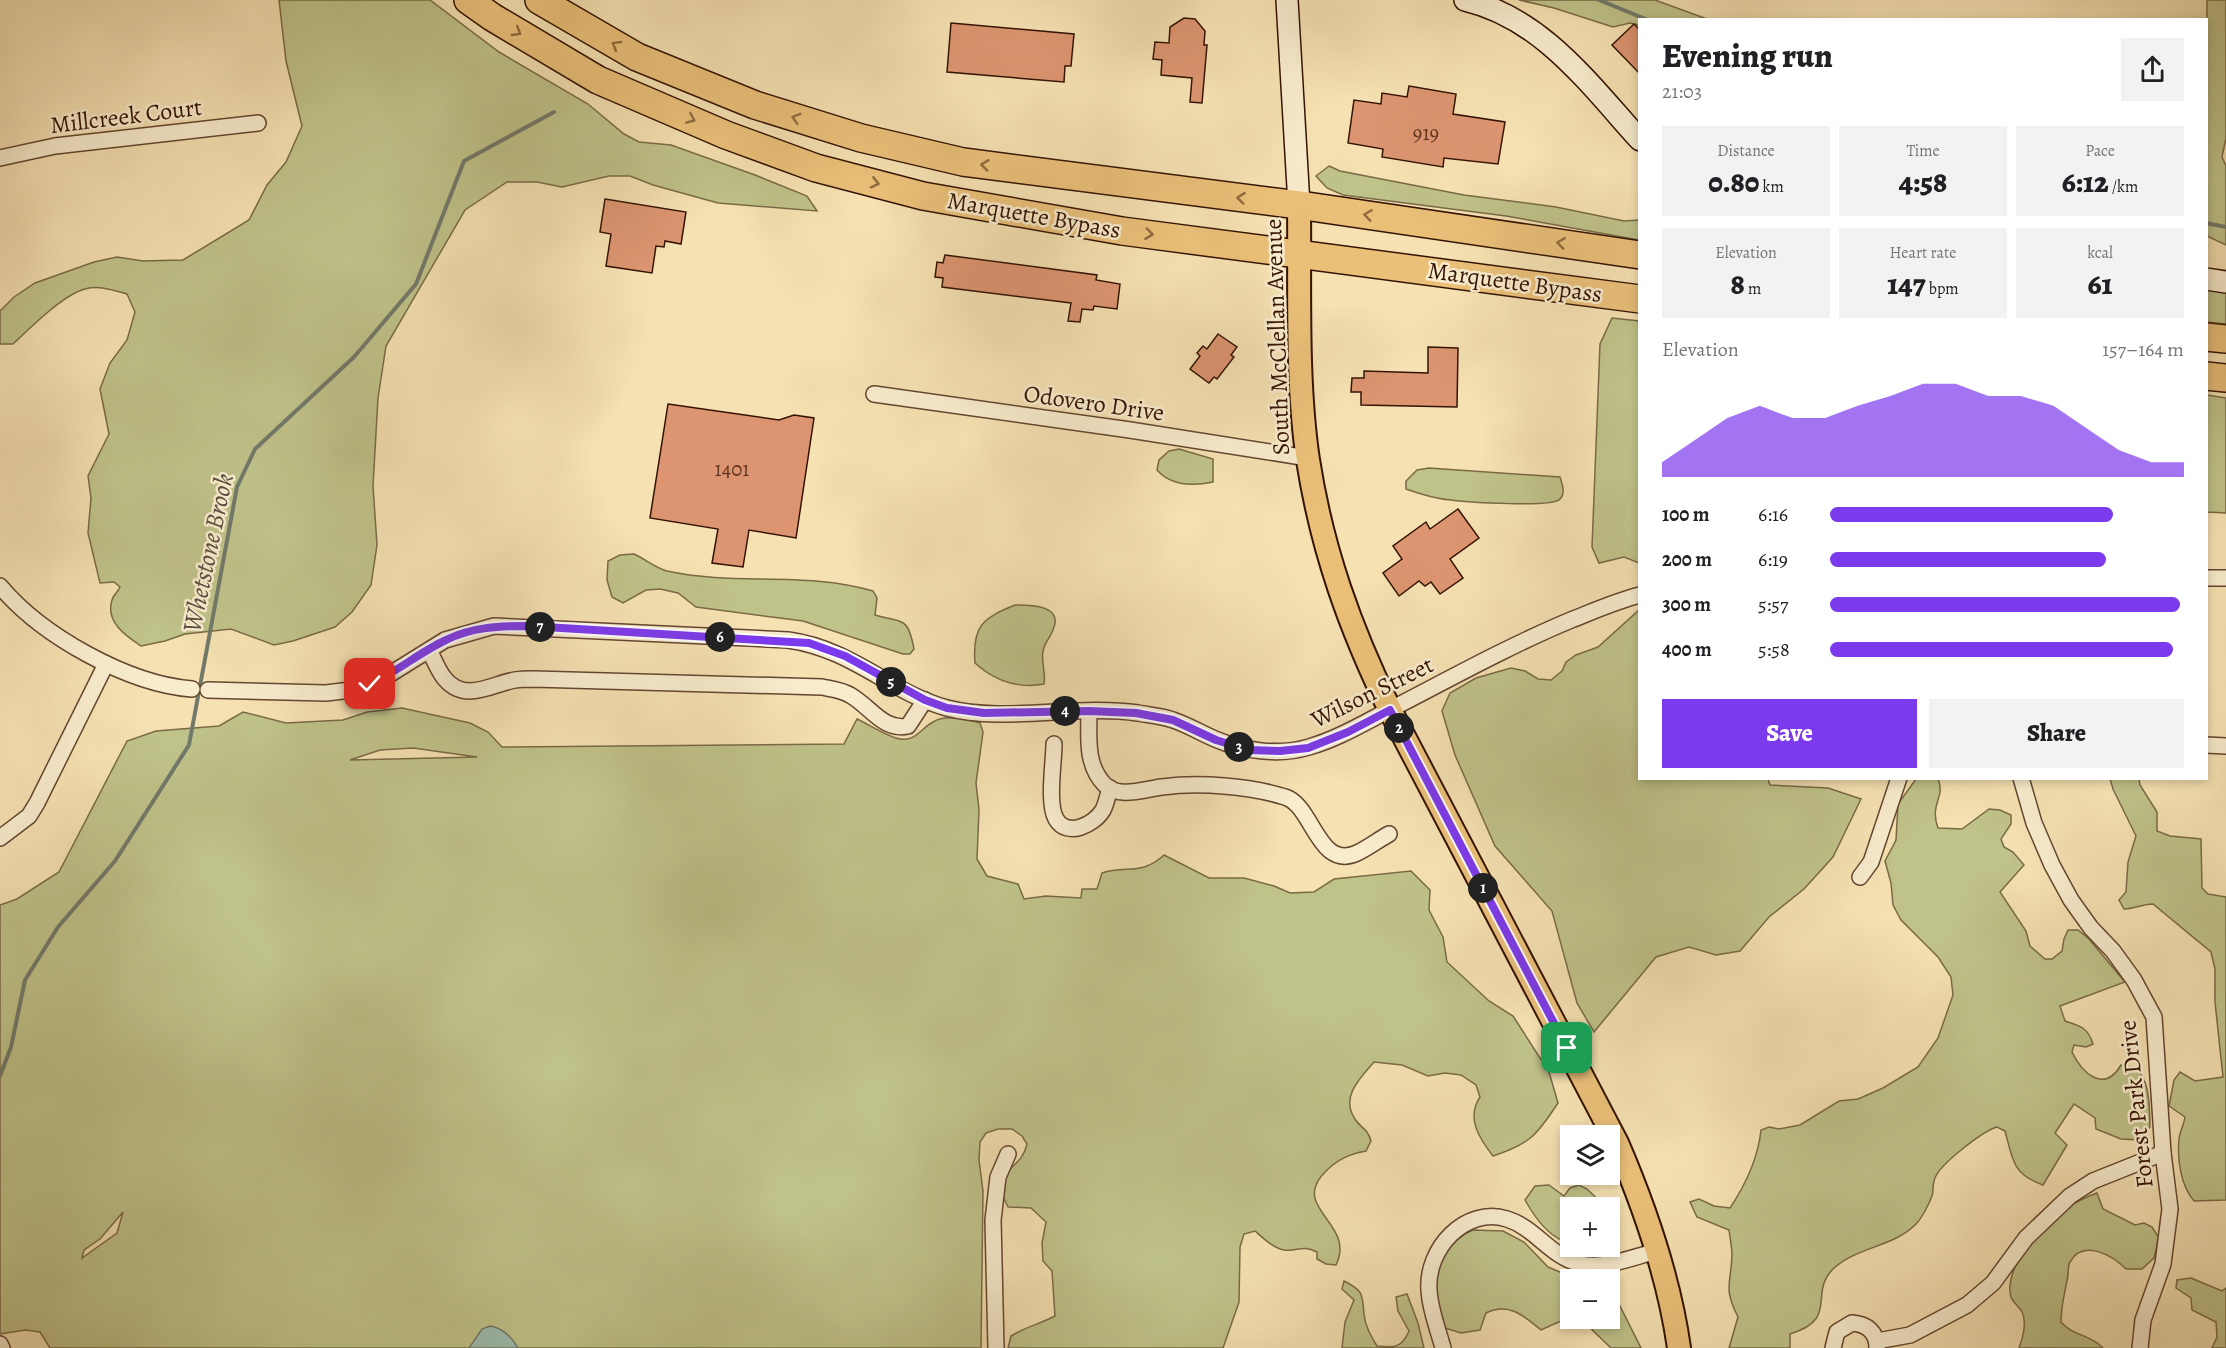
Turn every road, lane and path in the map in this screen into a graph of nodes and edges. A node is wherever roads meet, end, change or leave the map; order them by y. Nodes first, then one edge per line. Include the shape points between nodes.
1 (468, 0) edge
2 (539, 0) edge
3 (1287, 0) edge
4 (1465, 0) edge
5 (258, 123) dead end
6 (1638, 138) edge
7 (0, 158) edge
8 (1052, 173) junction
9 (1299, 205) junction
10 (1014, 212) junction
11 (1599, 249) junction
12 (1300, 254) junction
13 (1638, 255) edge
14 (2208, 279) edge
15 (2226, 282) edge
16 (1568, 289) junction
17 (1638, 299) edge
18 (2208, 337) edge
19 (2226, 339) edge
20 (2208, 376) edge
21 (2226, 378) edge
22 (874, 394) dead end
23 (1308, 458) junction
24 (2208, 578) edge
25 (2226, 578) edge
26 (0, 586) edge
27 (1638, 596) edge
28 (429, 650) junction
29 (105, 664) junction
30 (192, 689) dead end
31 (208, 690) dead end
32 (925, 700) junction
33 (1390, 710) junction
34 (1089, 711) junction
35 (1054, 744) dead end
36 (2208, 745) edge
37 (2226, 746) edge
38 (1898, 780) edge
39 (2022, 780) edge
40 (1110, 788) junction
41 (1389, 834) dead end
42 (0, 838) edge
43 (1860, 878) dead end
44 (2163, 1153) junction
45 (1008, 1154) dead end
46 (1657, 1251) junction
47 (0, 1344) edge
48 (1877, 1345) edge
49 (2, 1348) edge
50 (996, 1348) edge
51 (1443, 1348) edge
52 (1679, 1348) edge
53 (1833, 1348) edge
54 (2140, 1348) edge

1 -> 10 highway, Marquette Bypass via 598,80 726,135 816,168 923,195
8 -> 2 highway, Marquette Bypass via 951,159 861,138 755,105 637,57
3 - 9 street, South McClellan Avenue
4 - 6 street via 1535,31
5 - 7 street, Millcreek Court via 55,146
9 -> 8 highway, Marquette Bypass
8 - 10 highway via 1016,184 1011,200
11 -> 9 highway, Marquette Bypass
9 - 12 main road, South McClellan Avenue
10 -> 12 highway, Marquette Bypass via 1122,231
11 - 13 highway, Marquette Bypass
11 - 16 highway via 1604,263 1600,277
12 - 16 highway, Marquette Bypass
12 - 23 main road, South McClellan Avenue via 1301,374
14 - 15 street
16 - 17 highway, Marquette Bypass
18 - 19 highway
20 - 21 highway
22 - 23 street, Odovero Drive
23 - 33 main road, South McClellan Avenue via 1342,602
24 - 25 street
26 - 29 street via 65,643
27 - 33 street, Wilson Street via 1535,635
28 - 31 street, Wilson Street via 387,676 351,690
28 - 32 street, Wilson Street via 464,633 494,626 788,640 845,656
28 - 32 street via 444,679 461,690 534,679 822,687 850,695 896,728 908,726
29 - 30 street
29 - 42 street via 37,803 29,816
32 - 34 street, Wilson Street via 947,708 984,713
33 - 34 street, Wilson Street via 1308,748 1280,751 1248,750 1173,720 1136,713
33 - 46 main road, South McClellan Avenue via 1617,1143
34 - 40 street via 1091,763
35 - 40 street via 1052,806 1062,826 1074,829 1088,825 1103,810
36 - 37 street
38 - 43 street via 1871,862
39 - 44 street, Forest Park Drive via 2034,823 2071,900 2134,980 2154,1017
40 - 41 street via 1140,792 1180,786 1240,788 1287,797 1298,804 1321,842 1342,856 1356,854
44 - 48 street via 2093,1181 2070,1196 2026,1238 1993,1283 1966,1305 1910,1335
44 - 54 street, Forest Park Drive via 2170,1209 2163,1264 2143,1320
45 - 50 street via 998,1177 993,1220
46 - 51 street via 1592,1266 1563,1258 1509,1219 1492,1216 1463,1224 1449,1236 1431,1268 1428,1288
46 - 52 main road, South McClellan Avenue
47 - 49 street
48 - 53 street via 1868,1327 1852,1323 1837,1332

